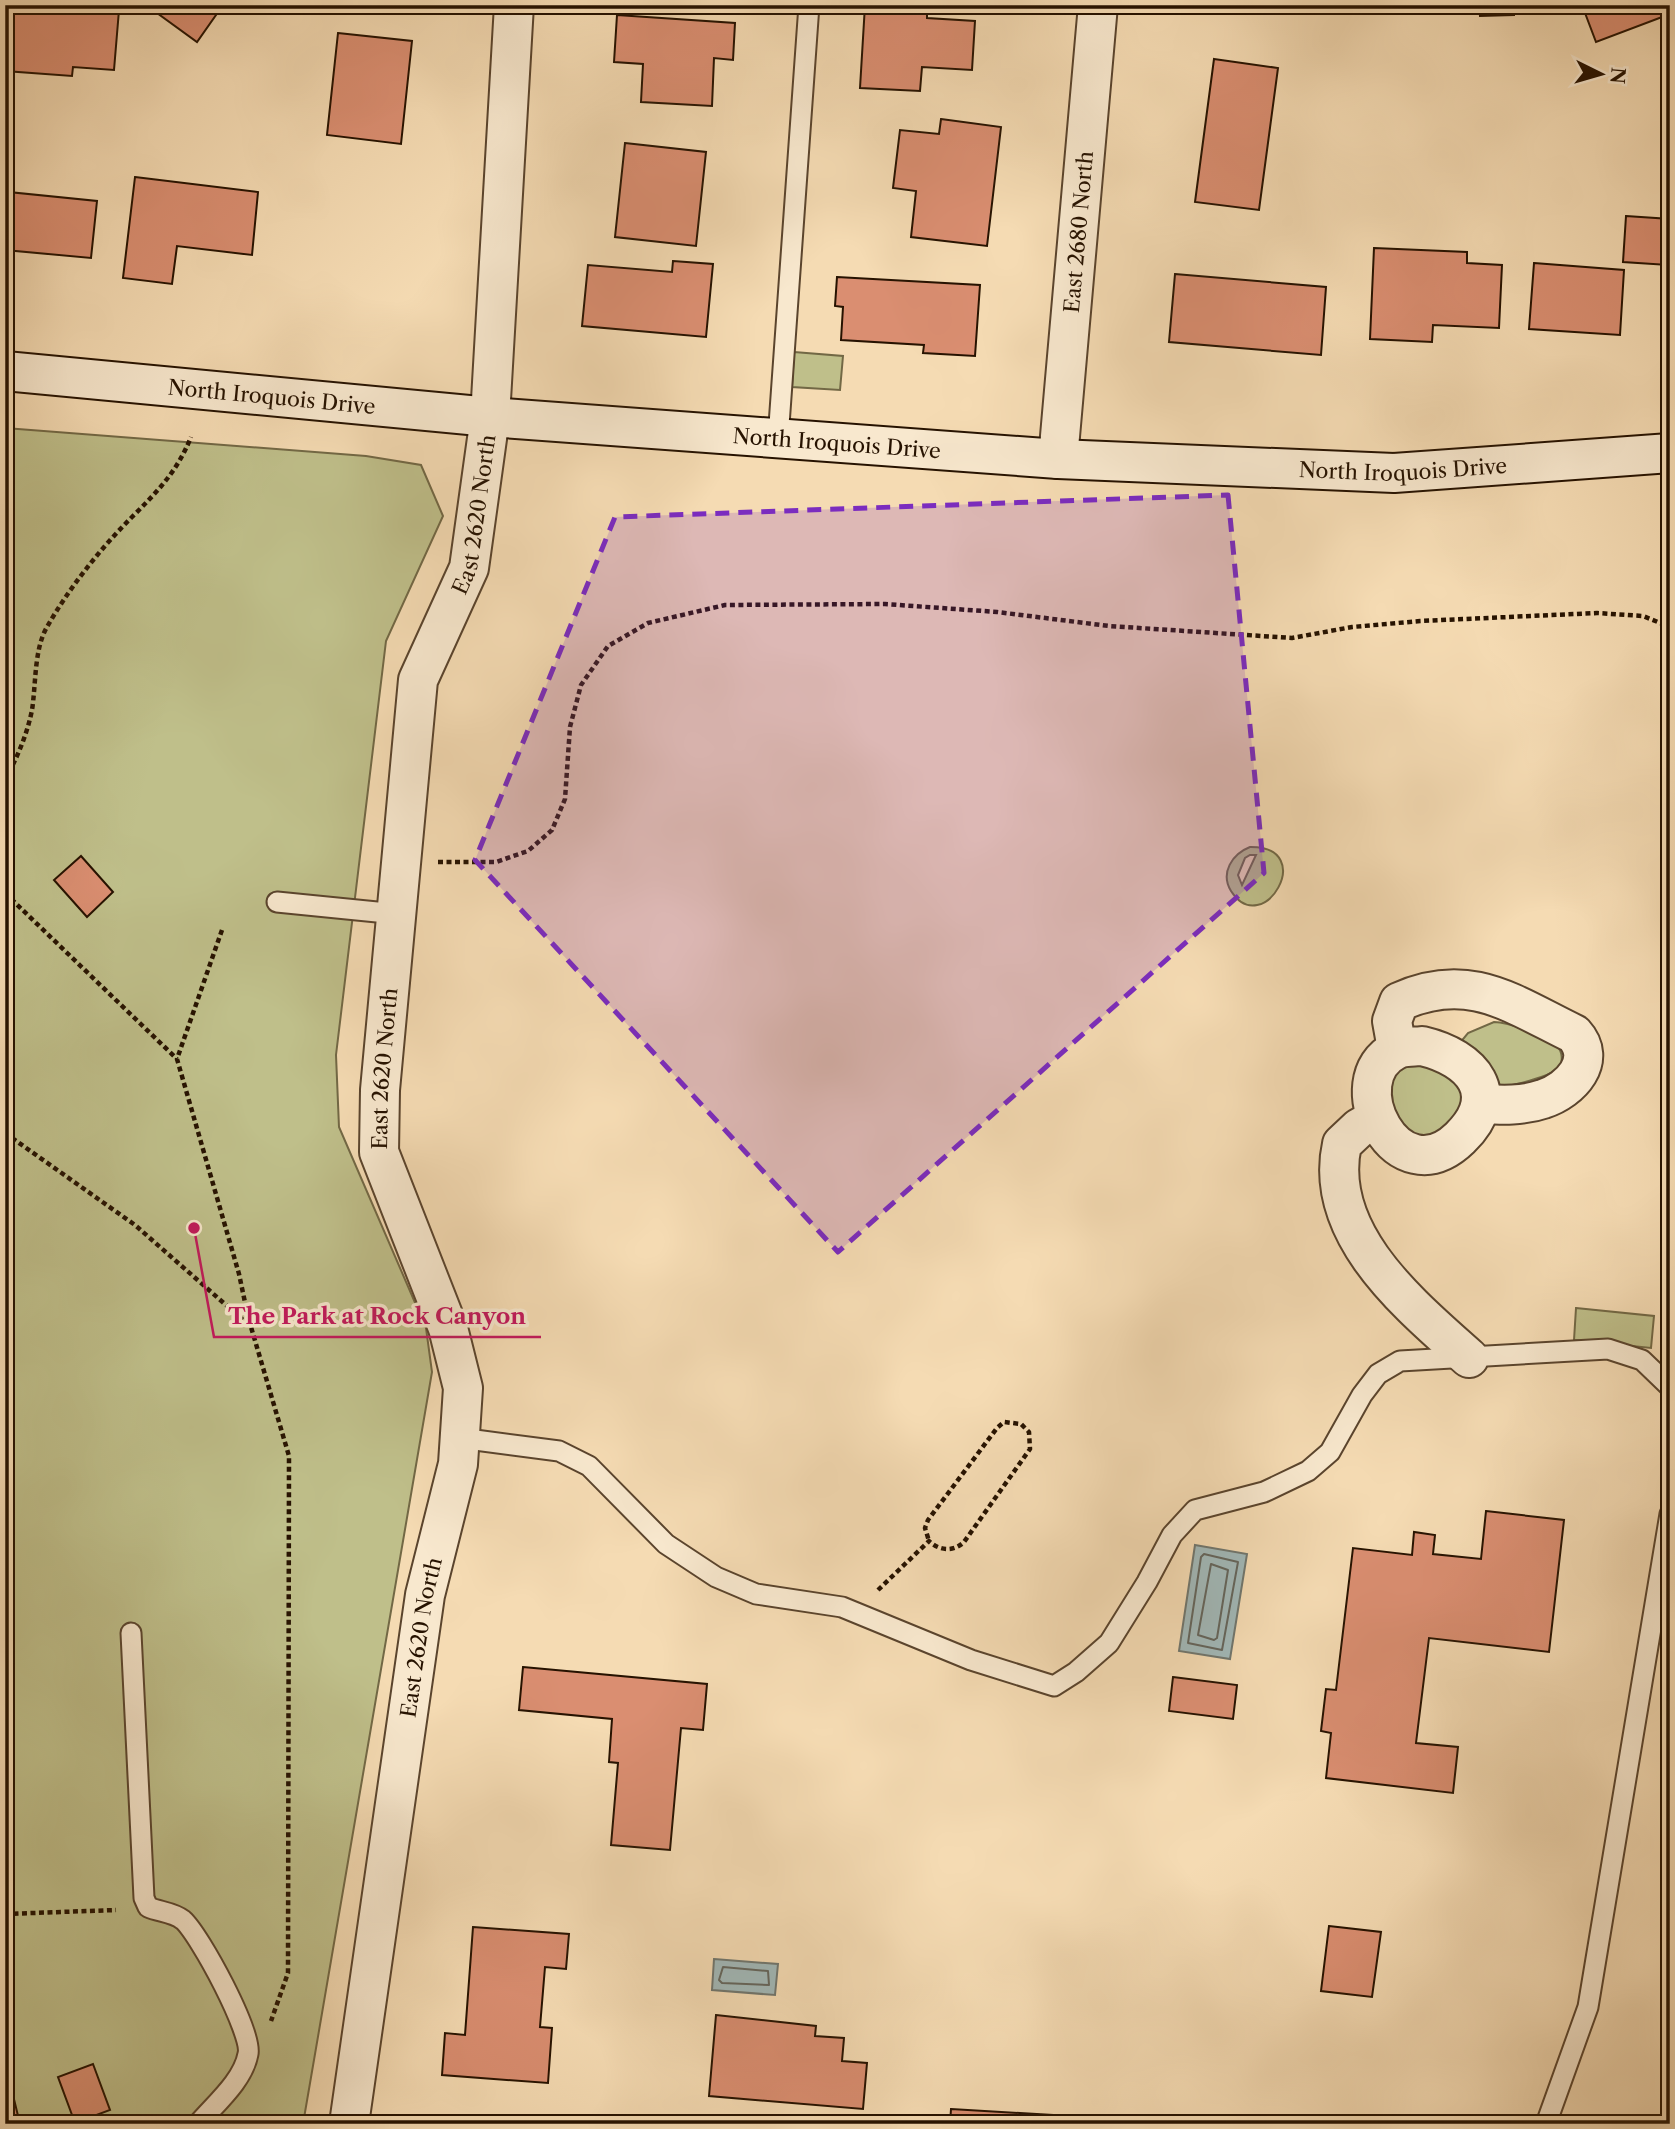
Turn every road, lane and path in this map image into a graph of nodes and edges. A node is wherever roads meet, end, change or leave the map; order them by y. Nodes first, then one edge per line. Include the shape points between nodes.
1 (514, 5) edge
2 (809, 5) edge
3 (1098, 5) edge
4 (5, 371) edge
5 (490, 417) junction
6 (191, 437) dead end
7 (778, 439) junction
8 (1670, 453) edge
9 (1058, 460) junction
10 (1670, 626) edge
11 (5, 780) edge
12 (401, 860) junction
13 (5, 893) edge
14 (277, 902) dead end
15 (397, 914) junction
16 (222, 930) dead end
17 (1397, 1049) junction
18 (177, 1059) junction
19 (1482, 1104) junction
20 (1375, 1119) junction
21 (5, 1133) edge
22 (251, 1327) junction
23 (1469, 1358) junction
24 (1670, 1387) edge
25 (460, 1438) junction
26 (1670, 1514) edge
27 (929, 1541) junction
28 (854, 1612) junction
29 (131, 1633) dead end
30 (148, 1907) junction
31 (5, 1914) edge
32 (248, 2037) junction
33 (198, 2124) edge
34 (349, 2124) edge
35 (1546, 2124) edge

1 - 5 street, East 2620 North
2 - 7 lane
3 - 9 street, East 2680 North
4 - 5 street, North Iroquois Drive
5 - 7 street, North Iroquois Drive
5 - 12 street, East 2620 North via 469,568 418,680
6 - 11 path via 161,490 77,583 45,630 31,713
7 - 9 street, North Iroquois Drive
8 - 9 street, North Iroquois Drive via 1394,473
10 - 12 path via 1643,616 1597,613 1406,622 1292,638 885,604 725,606 648,623 608,646 581,685 573,716 565,799 552,830 528,851 473,864
12 - 15 street, East 2620 North
13 - 18 path
14 - 15 lane
15 - 25 street, East 2620 North via 380,1090 379,1152 448,1328 463,1388
16 - 18 path
17 - 19 street via 1422,1046 1442,1051 1467,1066 1479,1083
17 - 19 street via 1392,1021 1399,1002 1456,988 1483,990 1574,1034 1584,1045 1586,1057 1579,1072 1562,1089 1544,1099
17 - 20 street via 1384,1059 1375,1076
18 - 22 path
19 - 20 street via 1475,1122 1457,1141 1422,1155 1388,1140
20 - 23 street via 1342,1144 1339,1182 1348,1216 1393,1286
21 - 22 path via 135,1225
22 - 32 path via 289,1456 288,1973 265,2030
23 - 24 lane via 1608,1349 1642,1360
23 - 28 lane via 1400,1362 1378,1374 1330,1452 1308,1471 1264,1492 1195,1510 1172,1535 1109,1643 1054,1686 971,1660
25 - 28 lane via 559,1451 589,1466 666,1544 716,1577 756,1594
25 - 34 street, East 2620 North via 458,1464 425,1595
26 - 35 lane via 1588,2007
27 - 27 path via 949,1549 964,1542 1030,1449 1029,1432 1021,1424 1004,1422 997,1428 928,1520
27 - 28 path
29 - 30 lane
30 - 31 path
30 - 32 lane via 182,1920 194,1934
32 - 33 lane via 248,2054 239,2074

